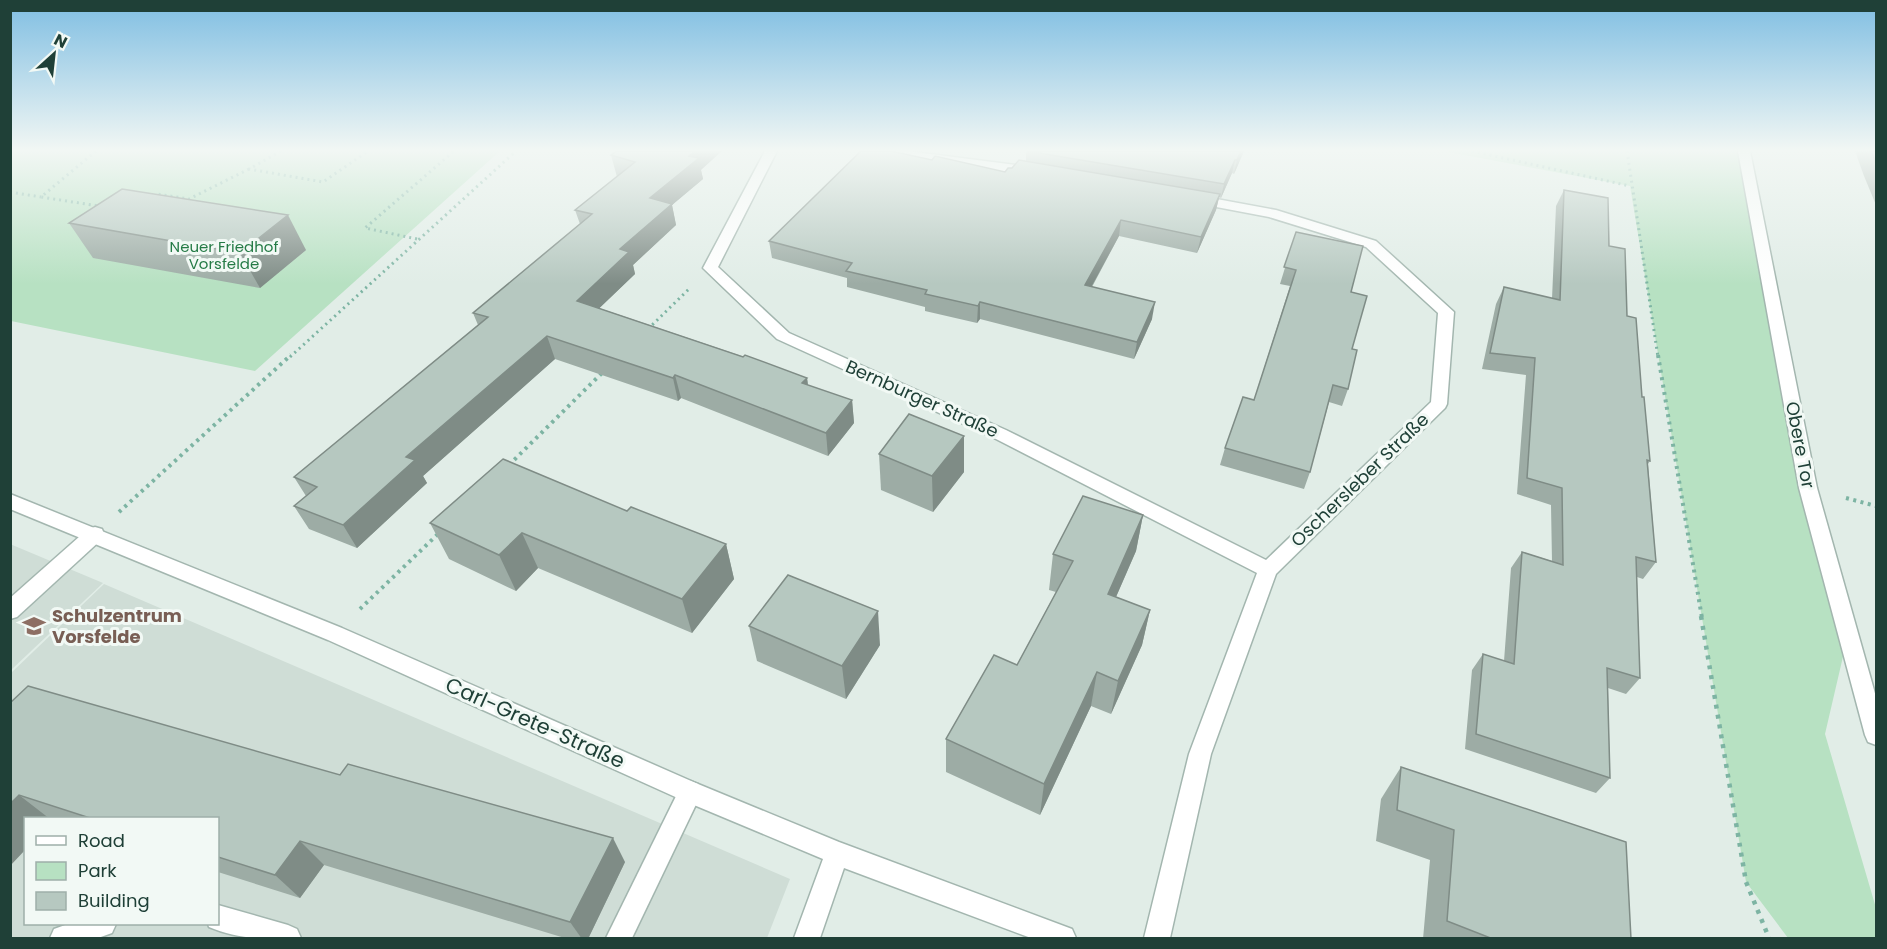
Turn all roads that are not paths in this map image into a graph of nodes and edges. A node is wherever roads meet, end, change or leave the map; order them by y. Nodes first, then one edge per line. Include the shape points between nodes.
1 (748, 195) edge
2 (1752, 195) edge
3 (1177, 196) edge
4 (10, 501) edge
5 (95, 534) junction
6 (1268, 570) junction
7 (10, 611) edge
8 (1876, 735) edge
9 (690, 792) junction
10 (837, 853) junction
11 (219, 918) edge
12 (100, 925) edge
13 (63, 939) edge
14 (288, 939) edge
15 (619, 939) edge
16 (807, 939) edge
17 (1063, 939) edge
18 (1156, 939) edge

1 - 6 street, Bernburger Straße via 710,268 783,336 1000,434
2 - 8 street, Obere Tor via 1808,488
3 - 6 street, Oschersleber Straße via 1271,213 1371,244 1446,312 1439,404
4 - 5 street, Carl-Grete-Straße
5 - 7 street
5 - 9 street, Carl-Grete-Straße via 335,634
6 - 18 street, Oschersleber Straße via 1200,754
9 - 10 street, Carl-Grete-Straße
9 - 15 street
10 - 16 street
10 - 17 street, Carl-Grete-Straße
11 - 14 street
12 - 13 street

